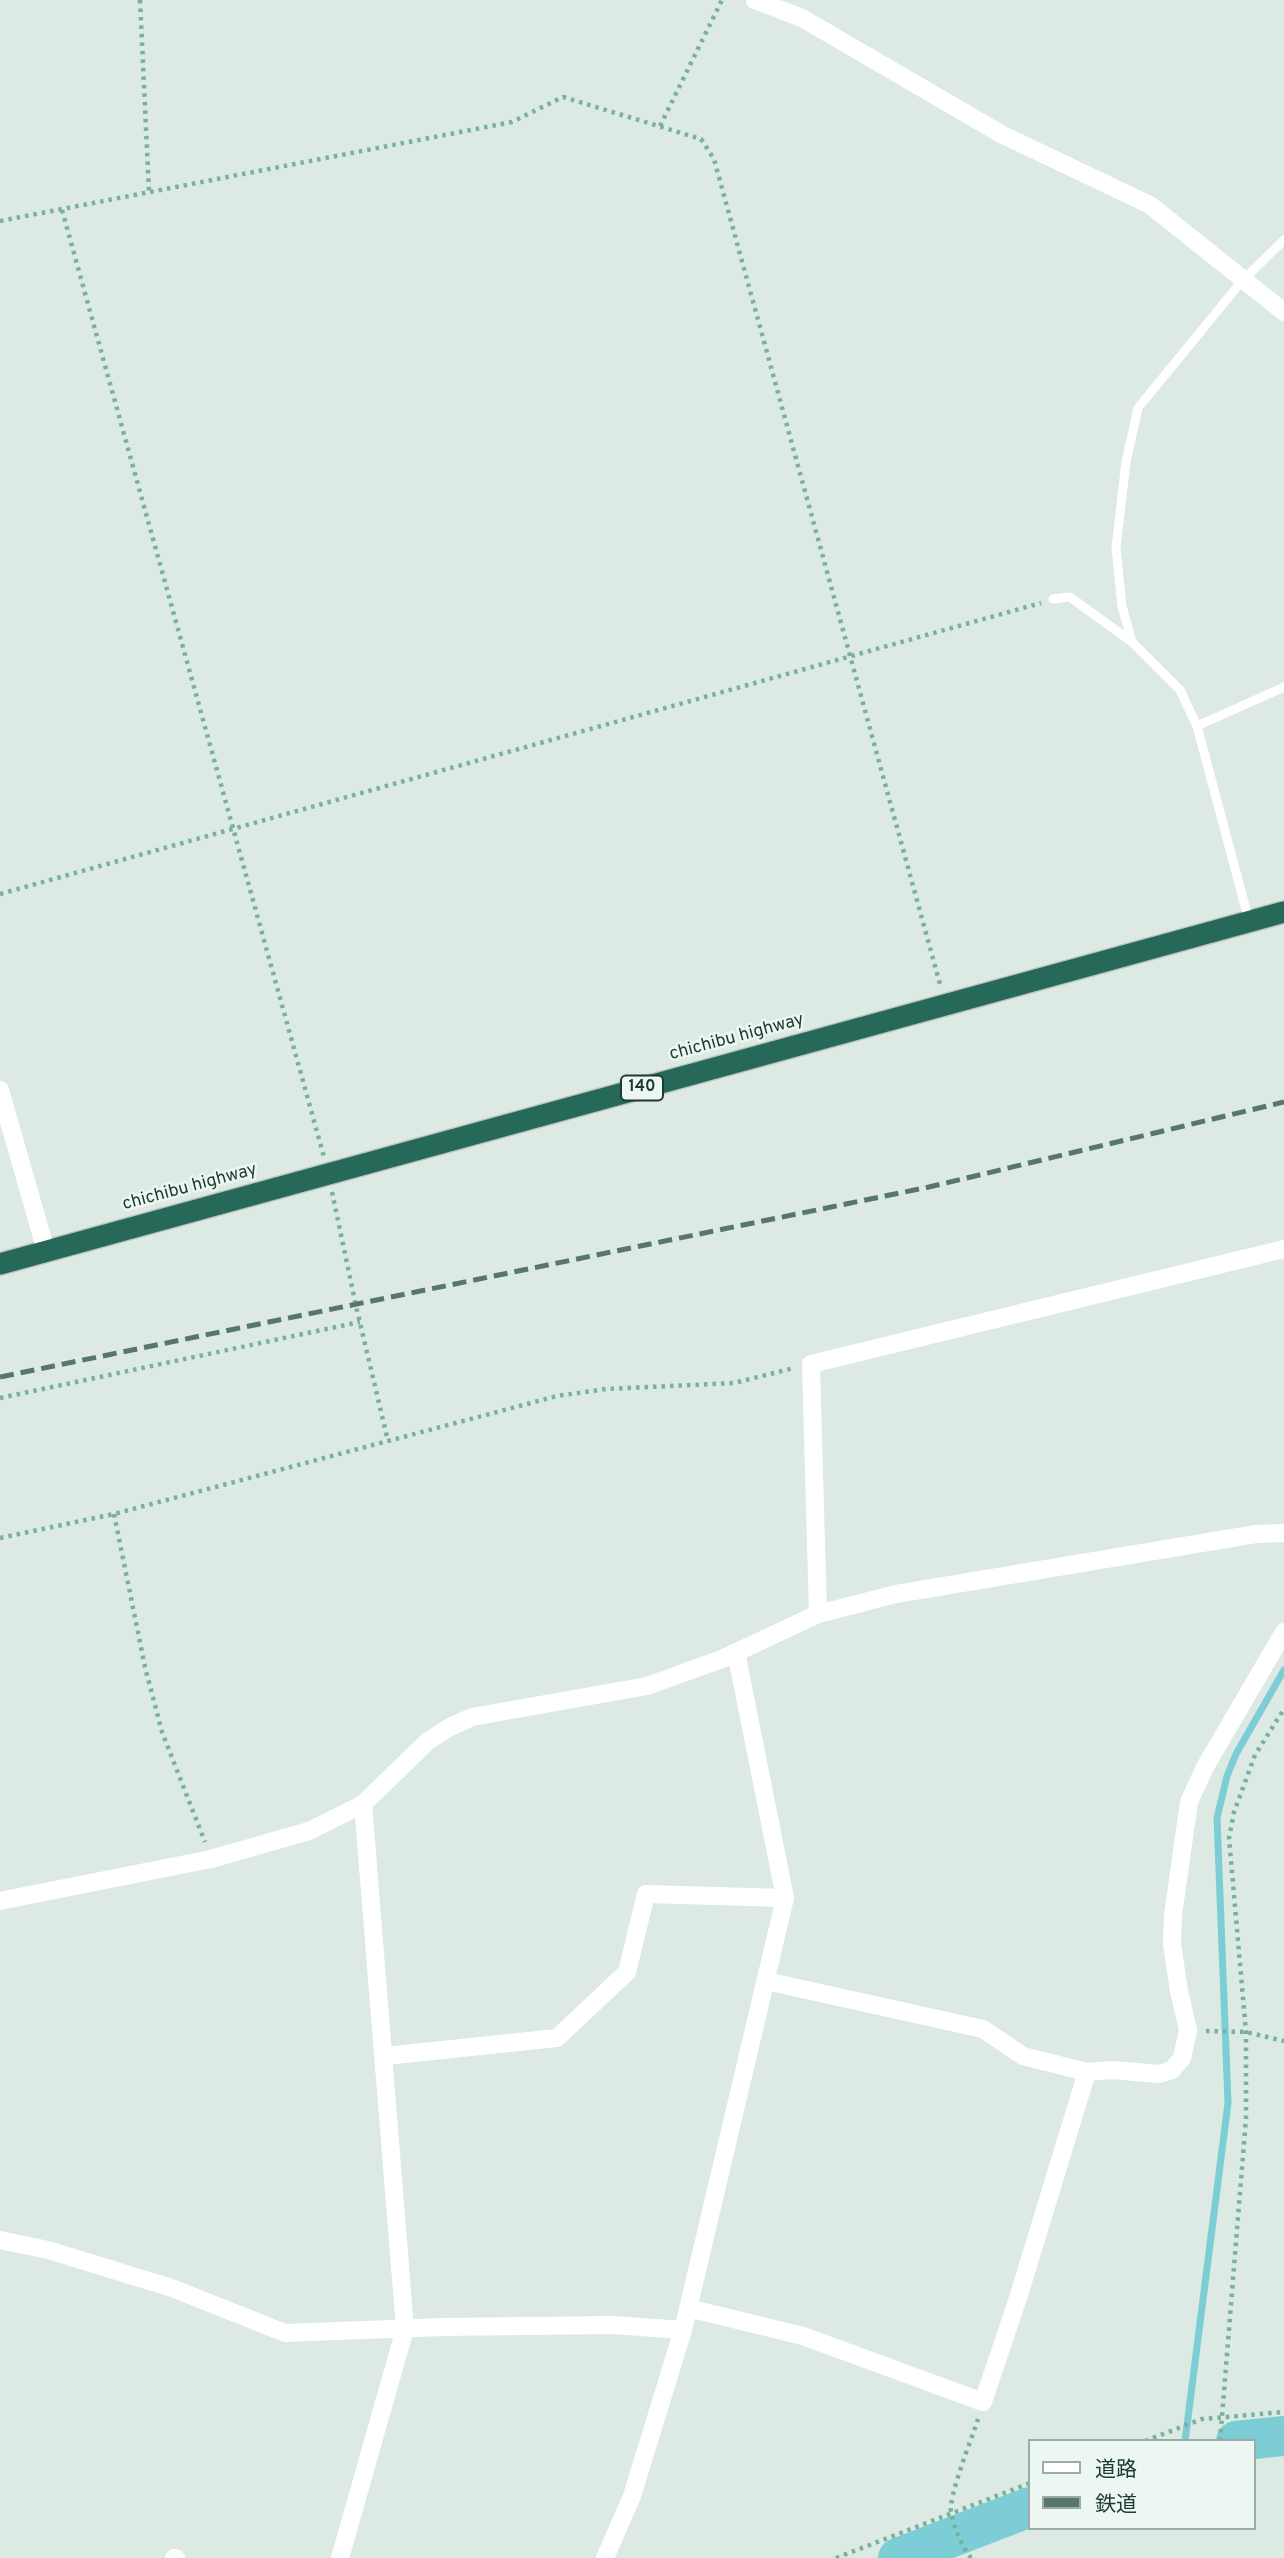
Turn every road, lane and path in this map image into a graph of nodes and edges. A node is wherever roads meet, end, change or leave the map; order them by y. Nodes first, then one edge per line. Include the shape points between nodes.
1 (141, 0) edge
2 (722, 0) edge
3 (755, 0) edge
4 (777, 4) edge
5 (660, 126) junction
6 (149, 191) junction
7 (62, 209) junction
8 (0, 222) edge
9 (1284, 240) edge
10 (1242, 281) junction
11 (1284, 312) edge
12 (1054, 599) joint
13 (1132, 642) junction
14 (849, 657) junction
15 (1284, 687) edge
16 (1196, 726) junction
17 (232, 829) junction
18 (0, 894) edge
19 (1284, 912) edge
20 (1250, 921) junction
21 (945, 1004) junction
22 (0, 1090) edge
23 (328, 1173) junction
24 (1284, 1249) edge
25 (46, 1251) junction
26 (0, 1264) edge
27 (360, 1322) junction
28 (811, 1364) junction
29 (0, 1398) edge
30 (388, 1441) junction
31 (114, 1514) junction
32 (1284, 1533) edge
33 (0, 1538) edge
34 (818, 1614) junction
35 (1284, 1632) edge
36 (736, 1652) junction
37 (1284, 1709) edge
38 (363, 1804) junction
39 (211, 1859) junction
40 (785, 1898) junction
41 (0, 1901) edge
42 (766, 1981) junction
43 (1188, 2030) junction
44 (1246, 2032) junction
45 (1284, 2041) edge
46 (385, 2056) junction
47 (1087, 2072) junction
48 (0, 2240) edge
49 (688, 2308) junction
50 (405, 2329) junction
51 (683, 2330) junction
52 (983, 2402) junction
53 (1284, 2412) edge
54 (1220, 2416) junction
55 (1151, 2439) edge
56 (1220, 2439) edge
57 (1028, 2484) edge
58 (950, 2512) junction
59 (340, 2558) edge
60 (605, 2558) edge
61 (836, 2558) edge
62 (971, 2558) edge

1 - 6 path
2 - 5 path
3 - 4 street
4 - 10 street via 1001,134 1150,205
5 - 6 path via 563,97 512,122
5 - 14 path via 701,139 714,159
6 - 7 path
7 - 8 path
7 - 17 path
9 - 10 lane
10 - 11 street
10 - 13 lane via 1138,408 1116,548 1122,607
12 - 13 lane via 1070,597
12 - 14 path
13 - 16 lane via 1180,690
14 - 17 path
14 - 21 path
15 - 16 lane
16 - 20 lane
17 - 18 path
17 - 23 path
19 - 20 highway, chichibu highway / 140
20 - 21 highway, chichibu highway / 140
21 - 23 highway, chichibu highway / 140
22 - 25 street
23 - 25 highway, chichibu highway / 140
23 - 27 path
24 - 28 street
25 - 26 highway, chichibu highway / 140
27 - 29 path
27 - 30 path
28 - 30 path via 734,1382 557,1396
28 - 34 street
30 - 31 path
31 - 33 path
31 - 39 path via 162,1732
32 - 34 street via 896,1594
34 - 36 street
35 - 43 street via 1189,1802 1172,1944
36 - 38 street via 647,1686 472,1717 428,1741
36 - 40 street
37 - 44 path via 1255,1755 1228,1838
38 - 39 street via 309,1831
38 - 46 street
39 - 41 street
40 - 42 street
40 - 46 street via 646,1894 627,1972 557,2038
42 - 47 street via 983,2029 1023,2056
42 - 49 street
43 - 44 path
43 - 47 street via 1182,2058 1172,2070 1159,2074
44 - 45 path
44 - 54 path via 1247,2118
46 - 50 street
47 - 52 street
48 - 50 street via 172,2288 285,2333
49 - 51 street
49 - 52 street via 803,2336
50 - 51 street via 613,2325
50 - 59 street
51 - 60 street via 632,2496
52 - 58 path
53 - 54 path
54 - 55 path
54 - 56 path
57 - 58 path
58 - 61 path
58 - 62 path

